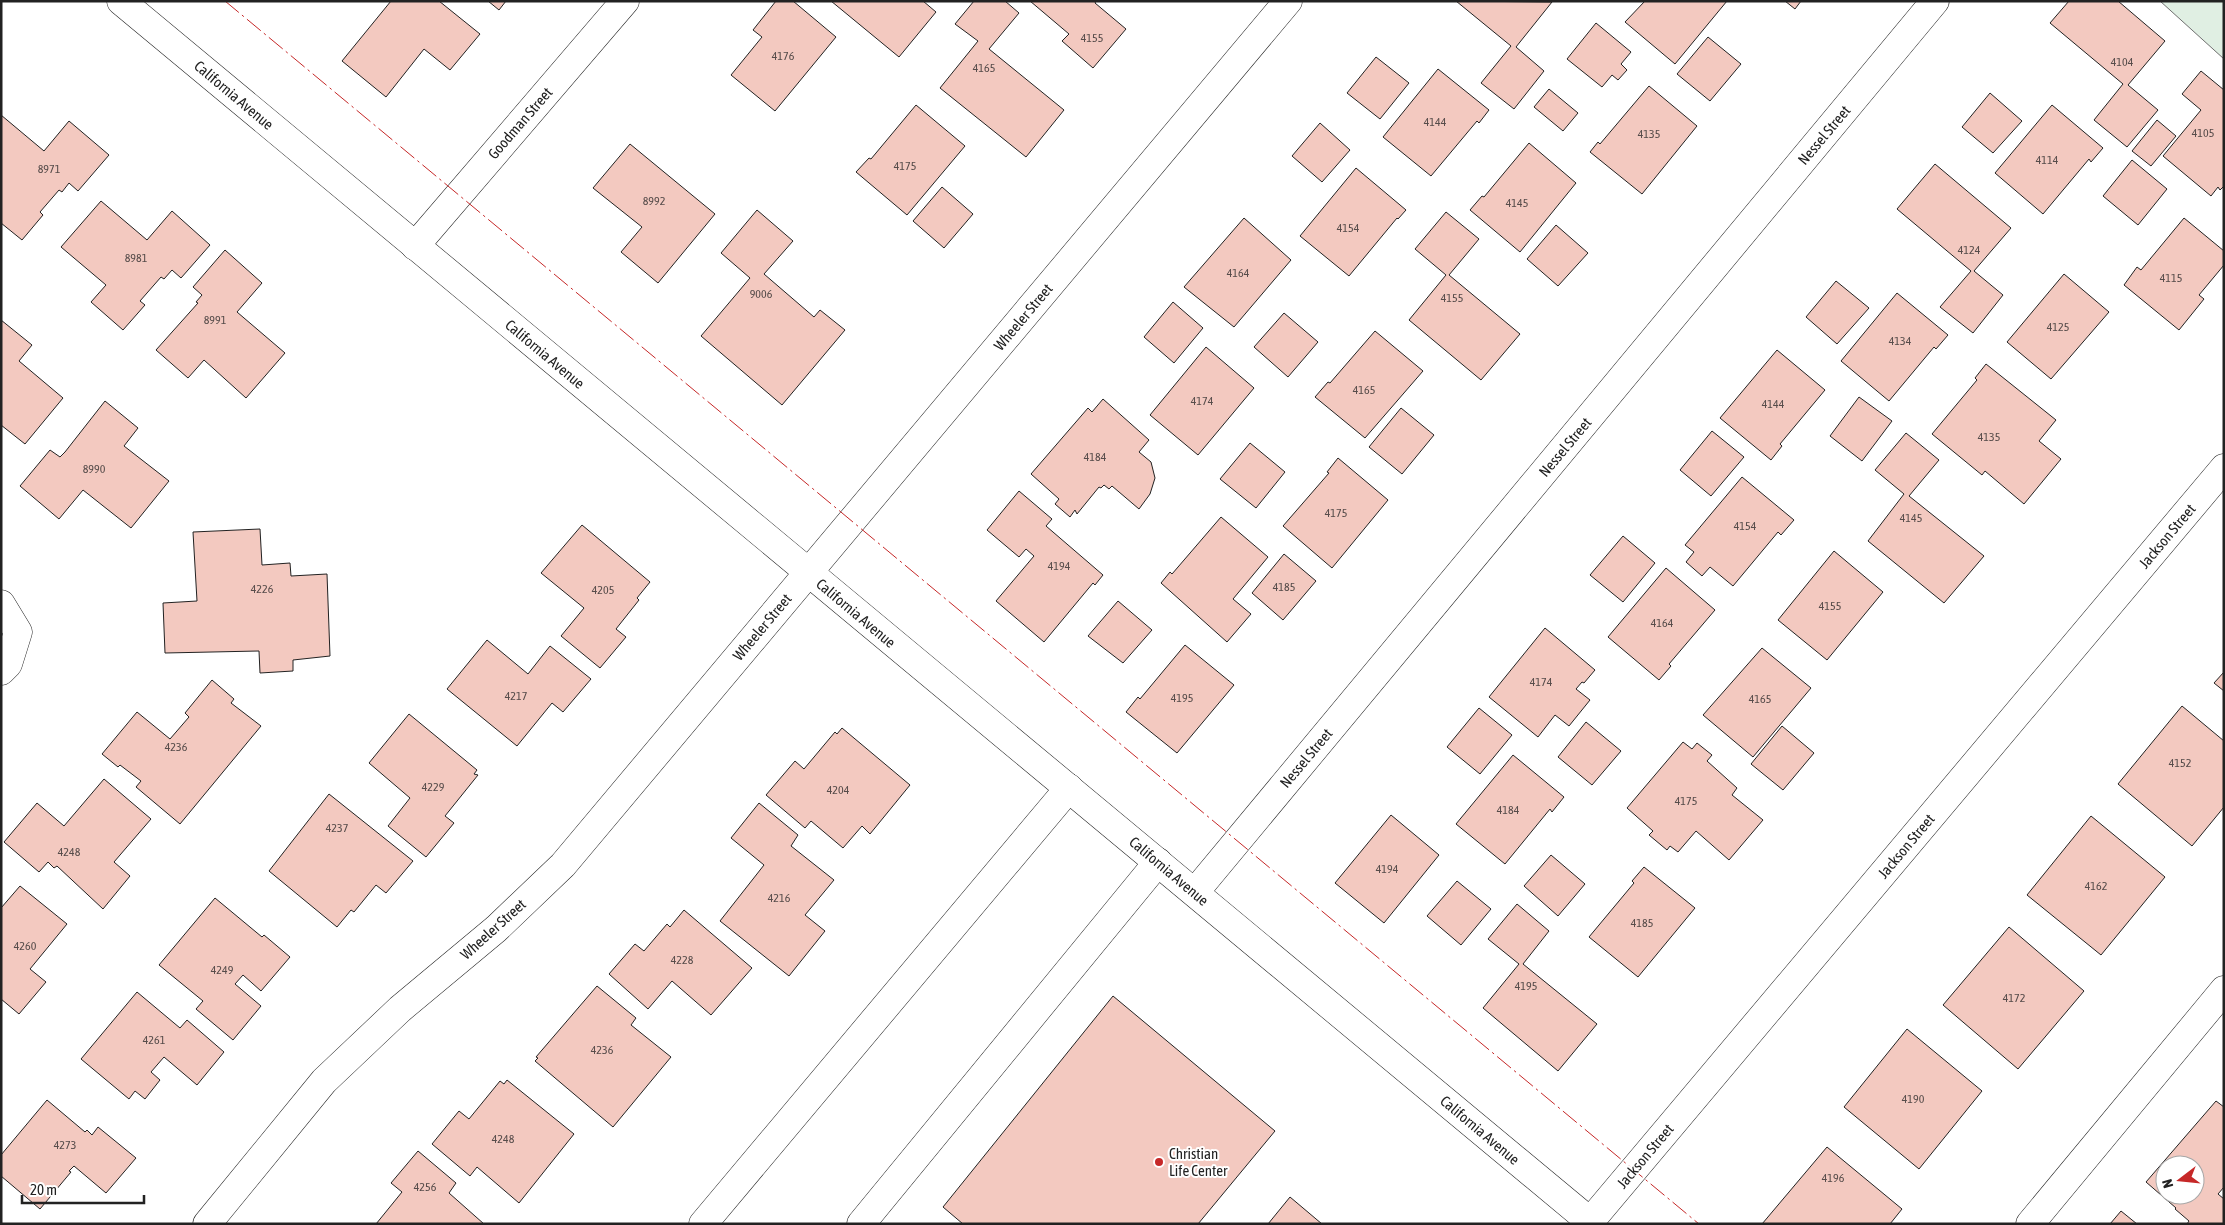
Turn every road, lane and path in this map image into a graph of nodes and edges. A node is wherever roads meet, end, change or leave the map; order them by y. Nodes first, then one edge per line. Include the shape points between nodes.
1 (121, 1) edge
2 (625, 1) edge
3 (1288, 1) edge
4 (1935, 1) edge
5 (414, 246) junction
6 (2224, 468) edge
7 (807, 572) junction
8 (1, 604) edge
9 (1, 671) edge
10 (1069, 788) junction
11 (1158, 862) junction
12 (1195, 892) junction
13 (2224, 990) edge
14 (1591, 1223) edge
15 (207, 1224) edge
16 (703, 1224) edge
17 (861, 1224) edge
18 (2030, 1224) edge

1 - 5 street, California Avenue
2 - 5 street, Goodman Street
3 - 7 street, Wheeler Street
4 - 12 street, Nessel Street
5 - 7 street, California Avenue
6 - 14 street, Jackson Street
7 - 10 street, California Avenue
7 - 15 street, Wheeler Street via 563,865 496,929 400,1009 324,1082
8 - 9 street via 18,632 8,664
10 - 11 street, California Avenue
10 - 16 street
11 - 12 street, California Avenue
11 - 17 street
12 - 14 street, California Avenue
13 - 18 street

